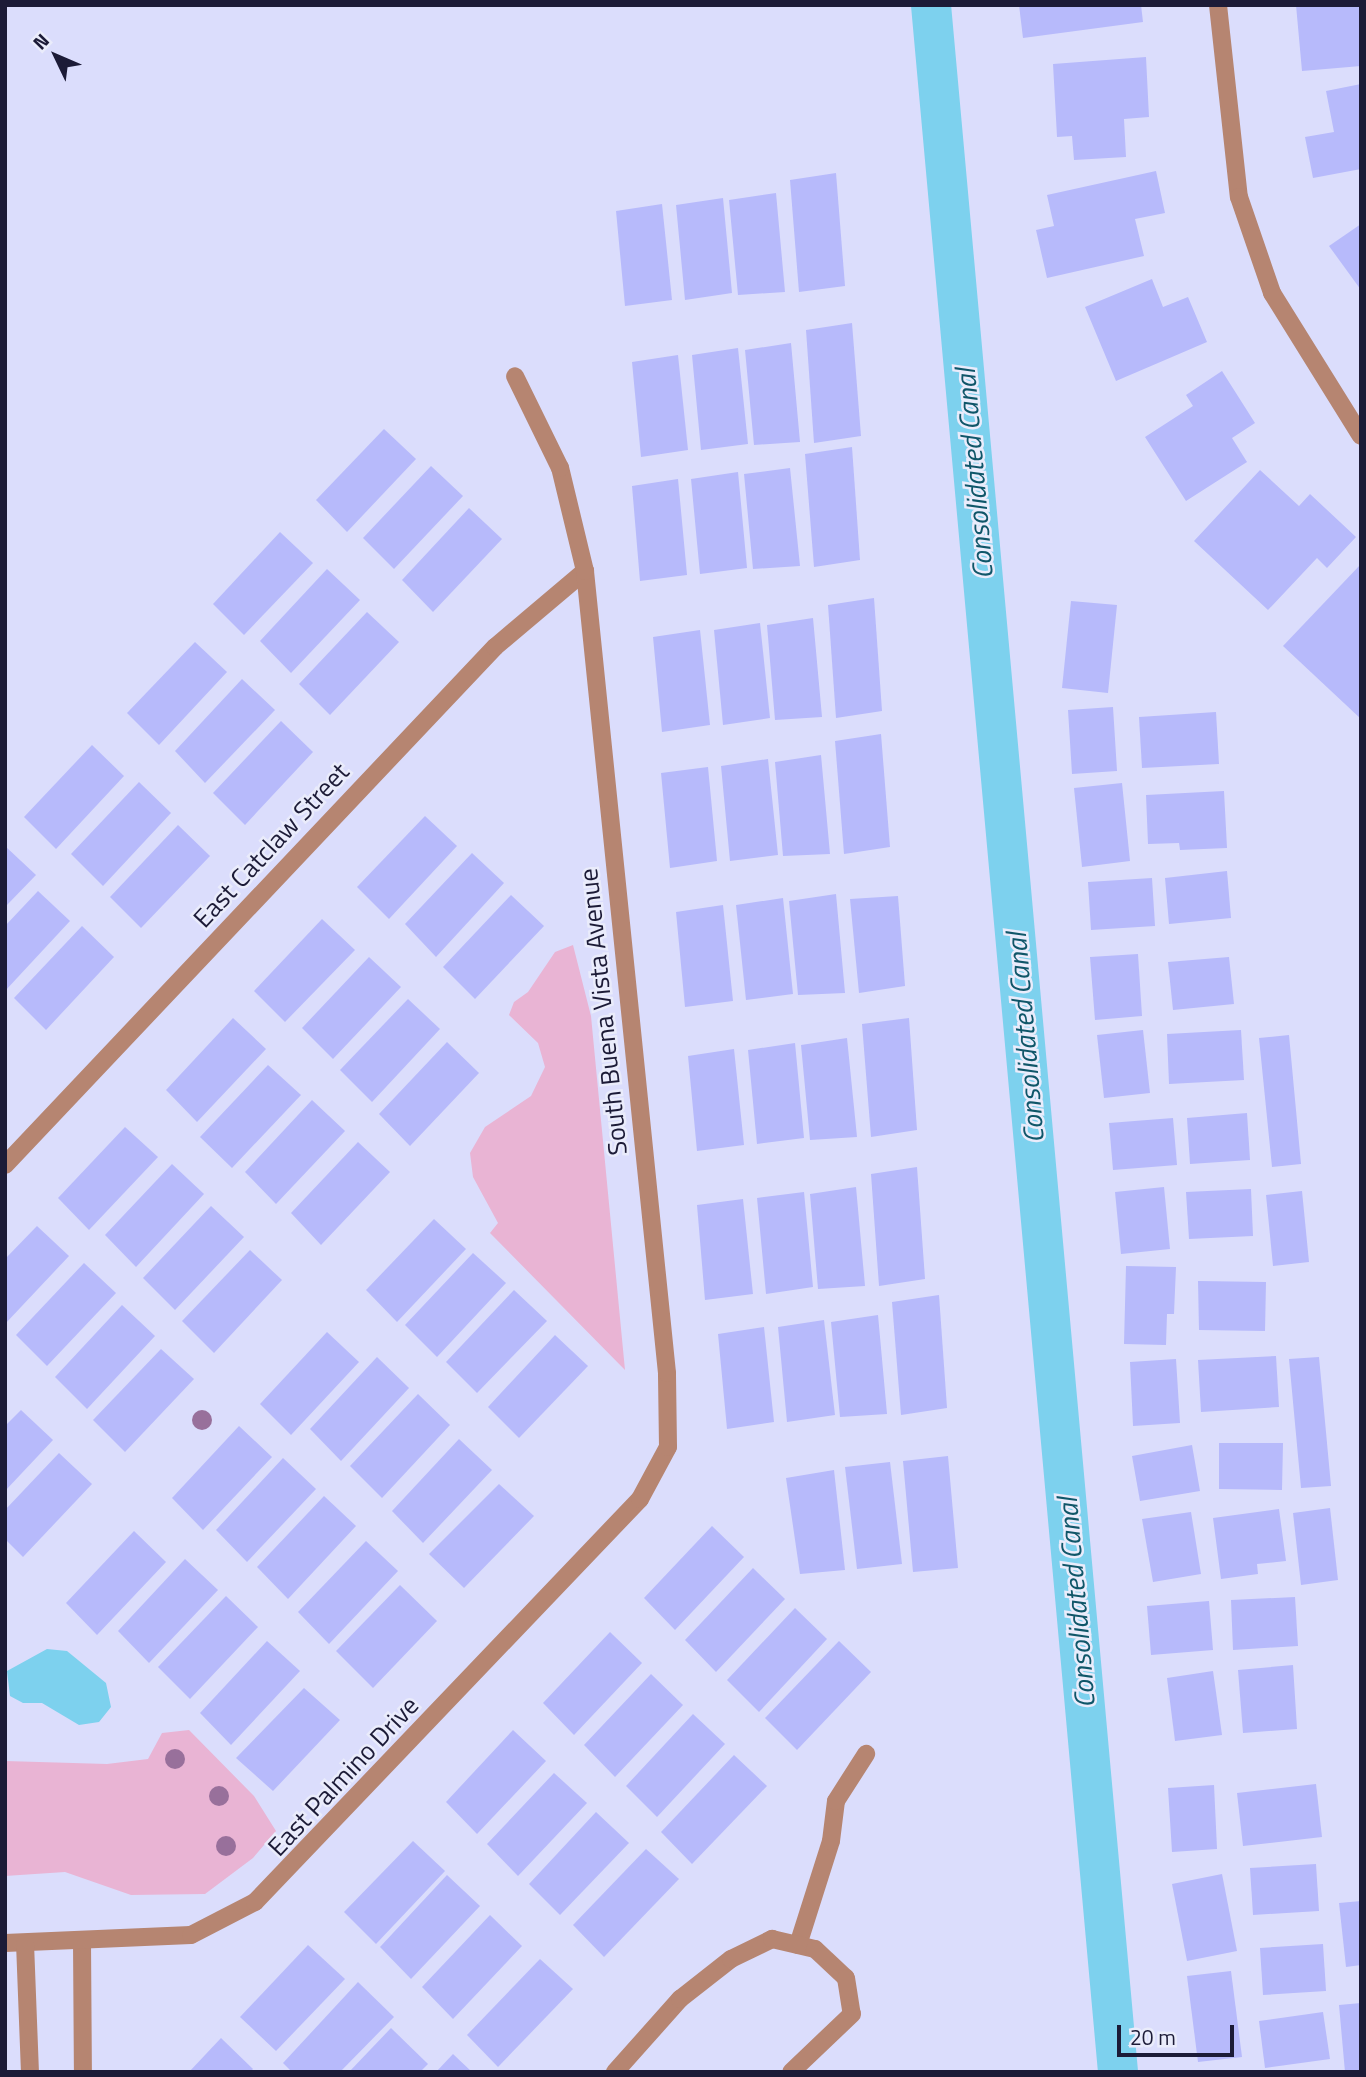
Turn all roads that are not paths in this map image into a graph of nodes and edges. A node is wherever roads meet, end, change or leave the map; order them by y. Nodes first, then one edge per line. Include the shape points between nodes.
1 (1218, 5) edge
2 (515, 376) dead end
3 (1361, 436) edge
4 (585, 571) junction
5 (5, 1165) edge
6 (668, 1447) joint
7 (866, 1754) dead end
8 (82, 1942) junction
9 (5, 1943) edge
10 (25, 1943) junction
11 (798, 1945) junction
12 (30, 2072) edge
13 (83, 2072) edge
14 (615, 2072) edge
15 (791, 2072) edge

1 - 3 street via 1239,197 1272,293
2 - 4 street, South Buena Vista Avenue via 559,468
4 - 5 street, East Catclaw Street via 495,647
4 - 6 street, South Buena Vista Avenue via 667,1373
6 - 8 street, East Palmino Drive via 640,1499 287,1875 255,1902 191,1935
7 - 11 street via 836,1801 831,1841
8 - 10 street, East Palmino Drive
8 - 13 street
9 - 10 street, East Palmino Drive
10 - 12 street
11 - 14 street via 772,1939 731,1959 680,1999
11 - 15 street via 815,1949 846,1978 852,2014

